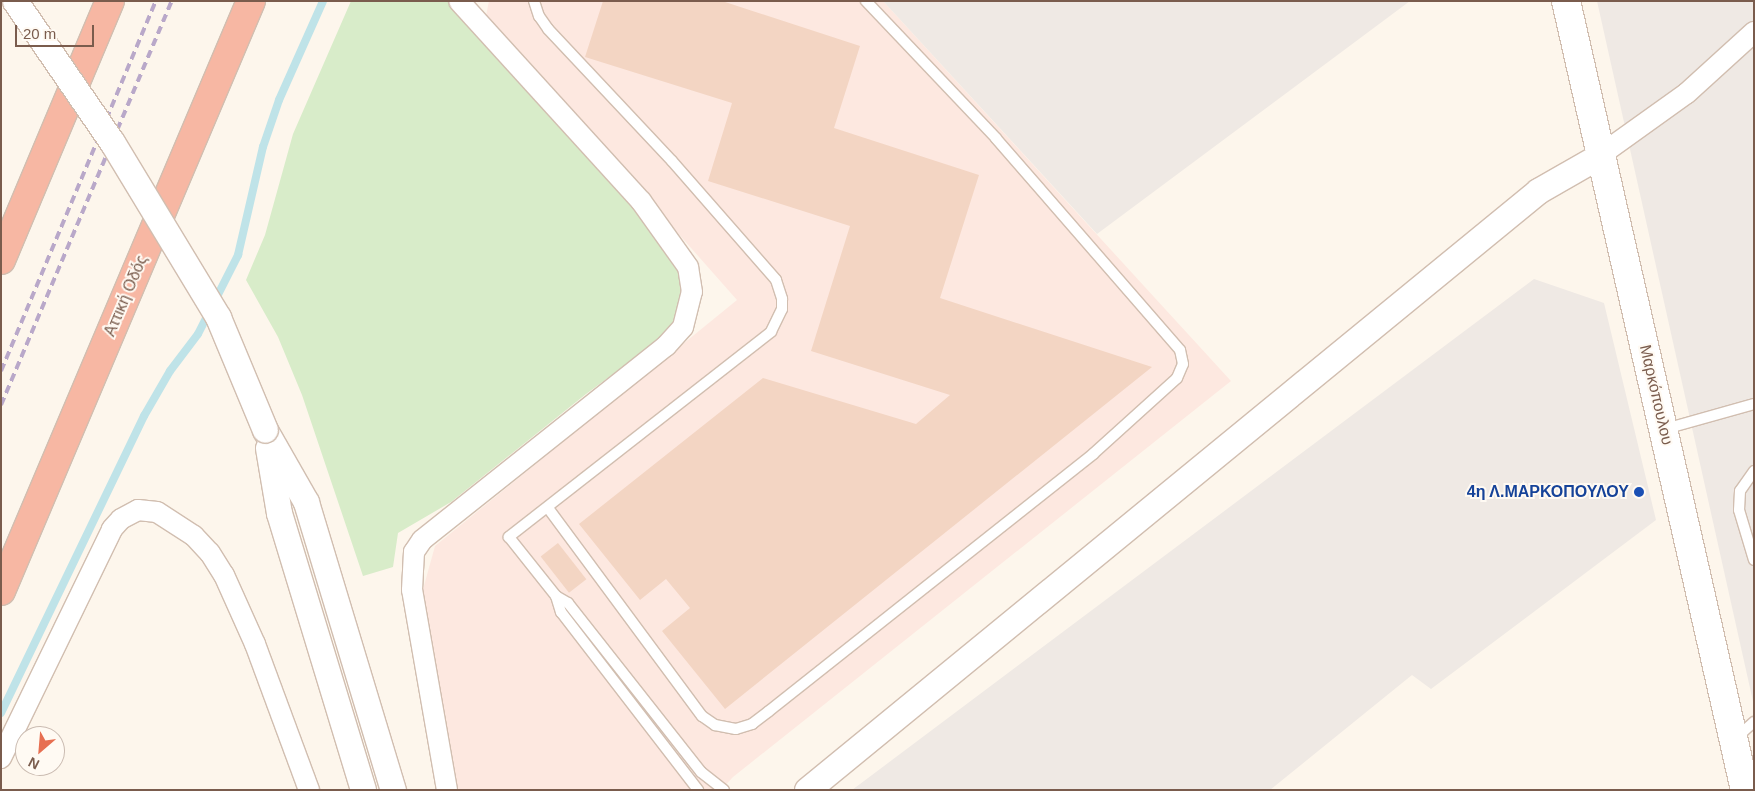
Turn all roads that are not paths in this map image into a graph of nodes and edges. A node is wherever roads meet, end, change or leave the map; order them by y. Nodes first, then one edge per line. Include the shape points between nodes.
1 (15, 1) edge
2 (110, 1) edge
3 (251, 1) edge
4 (459, 1) edge
5 (534, 1) edge
6 (866, 1) edge
7 (1566, 1) edge
8 (1754, 32) edge
9 (1600, 156) junction
10 (1, 260) edge
11 (1754, 404) edge
12 (1664, 429) junction
13 (265, 430) junction
14 (1754, 471) edge
15 (548, 508) junction
16 (1754, 560) edge
17 (1, 591) edge
18 (556, 596) junction
19 (1754, 722) edge
20 (1733, 741) junction
21 (1, 758) edge
22 (309, 790) edge
23 (363, 790) edge
24 (393, 790) edge
25 (447, 790) edge
26 (698, 790) edge
27 (724, 790) edge
28 (807, 790) edge
29 (1745, 790) edge

1 - 13 street, bridge via 112,142 218,317
2 - 10 highway
3 - 17 highway, Αττική Οδός
4 - 25 street via 641,201 688,267 692,292 683,327 666,346 422,540 414,552 412,590
5 - 15 lane via 548,29 672,161 776,280 782,309 771,332
6 - 15 lane via 996,138 1180,350 1183,364 1176,378 1093,454 769,711 752,724 736,728 715,725 702,716
7 - 9 main road, Μαρκόπουλου
8 - 9 street via 1687,93
9 - 12 main road, Μαρκόπουλου
9 - 28 street via 1538,191
11 - 12 lane
12 - 20 main road, Μαρκόπουλου
13 - 23 street via 279,513
13 - 24 street via 306,502
14 - 16 lane via 1740,491 1740,510
15 - 18 lane via 509,537
18 - 26 lane via 561,612
18 - 27 lane via 568,603 701,772
19 - 20 lane
20 - 29 main road, Μαρκόπουλου
21 - 22 street via 112,529 121,518 138,510 157,512 194,536 224,575 255,644

